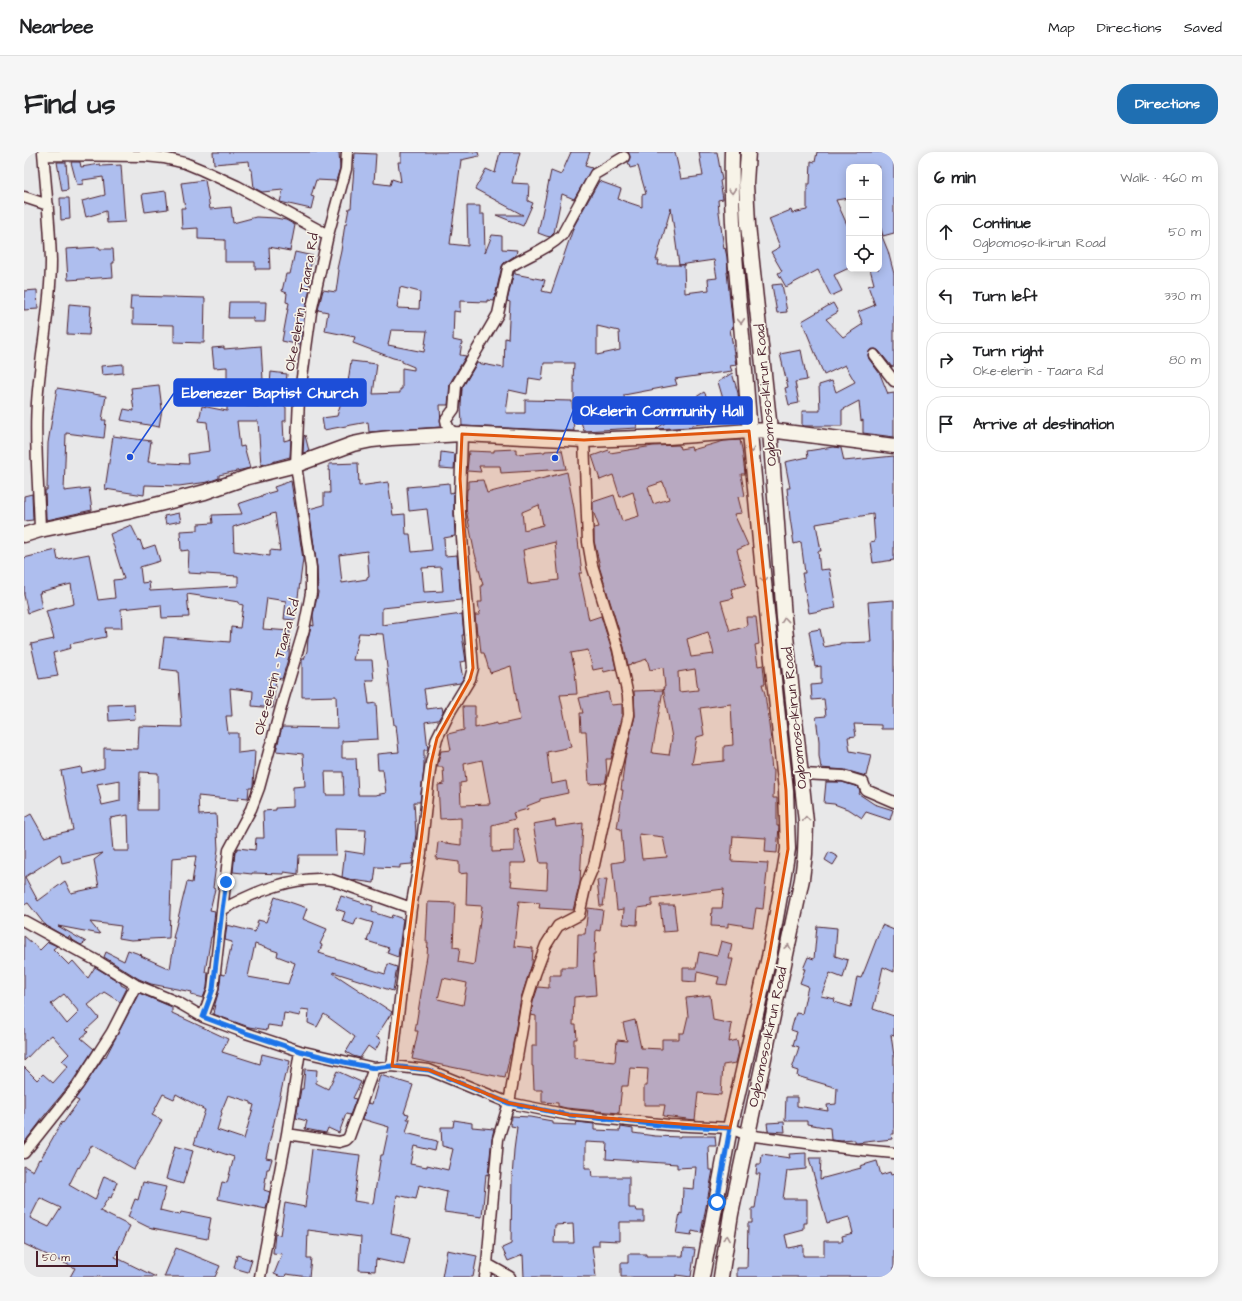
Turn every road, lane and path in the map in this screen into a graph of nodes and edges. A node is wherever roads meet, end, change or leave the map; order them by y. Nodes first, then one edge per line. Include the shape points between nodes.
1 (347, 152) edge
2 (732, 152) edge
3 (748, 152) edge
4 (44, 153) edge
5 (624, 157) dead end
6 (24, 197) edge
7 (48, 205) junction
8 (328, 235) junction
9 (874, 355) dead end
10 (894, 381) edge
11 (770, 430) junction
12 (749, 431) junction
13 (462, 434) junction
14 (584, 440) junction
15 (894, 446) edge
16 (296, 465) junction
17 (40, 530) junction
18 (24, 536) edge
19 (802, 774) junction
20 (894, 802) edge
21 (411, 908) junction
22 (222, 910) junction
23 (24, 921) edge
24 (136, 985) junction
25 (203, 1017) junction
26 (300, 1051) junction
27 (392, 1066) junction
28 (374, 1068) junction
29 (508, 1103) junction
30 (730, 1128) junction
31 (287, 1134) junction
32 (747, 1135) junction
33 (24, 1152) edge
34 (894, 1152) edge
35 (487, 1264) junction
36 (263, 1276) edge
37 (485, 1277) edge
38 (510, 1277) edge
39 (702, 1277) edge
40 (721, 1277) edge

1 - 8 street, Oke-elerin - Taara Rd via 346,169
2 -> 12 main road, Ogbomoso-Ikirun Road via 735,242
3 - 11 main road, Ogbomoso-Ikirun Road via 748,225
4 - 7 street
4 - 8 street via 145,156 185,163 237,186
5 - 13 street via 595,174 562,235 554,243 508,268 498,314 456,386 454,408 446,420 447,427
6 - 7 street
7 - 17 street via 49,296 36,425
8 - 16 street, Oke-elerin - Taara Rd via 311,312 299,399
9 - 10 street
11 - 12 main road
11 - 15 main road
19 -> 11 main road, Ogbomoso-Ikirun Road via 784,618
12 - 14 main road
12 -> 30 main road, Ogbomoso-Ikirun Road via 786,790 788,849 769,957
13 - 14 main road
13 - 16 main road via 372,440 353,444
13 - 21 street via 460,514 473,668 470,679 437,738
14 - 29 street via 588,542 592,565 618,649 628,696 629,715 594,865 586,884 579,916 558,926 546,945 533,980
16 - 17 main road via 167,502
16 - 22 street, Oke-elerin - Taara Rd via 312,568 310,600 260,788 229,850
17 - 18 main road
19 - 20 street via 843,776 864,782 866,790
32 -> 19 main road, Ogbomoso-Ikirun Road via 802,879 806,822
21 - 22 street via 320,878 298,880 257,893
21 - 27 street
22 - 25 street, Oke-elerin - Taara Rd via 213,989
23 - 24 street
24 - 25 street via 179,1003
24 - 33 street via 112,1032 78,1085
25 - 26 street
26 - 28 street
26 - 31 street
27 - 28 street
27 - 29 street via 429,1070
28 - 31 street via 349,1138 339,1142
29 - 30 street via 569,1115 669,1126
29 - 35 street via 498,1139
30 - 32 street
30 - 39 main road, Ogbomoso-Ikirun Road
31 - 36 street
32 - 34 street
40 -> 32 main road, Ogbomoso-Ikirun Road
35 - 37 street
35 - 38 street

